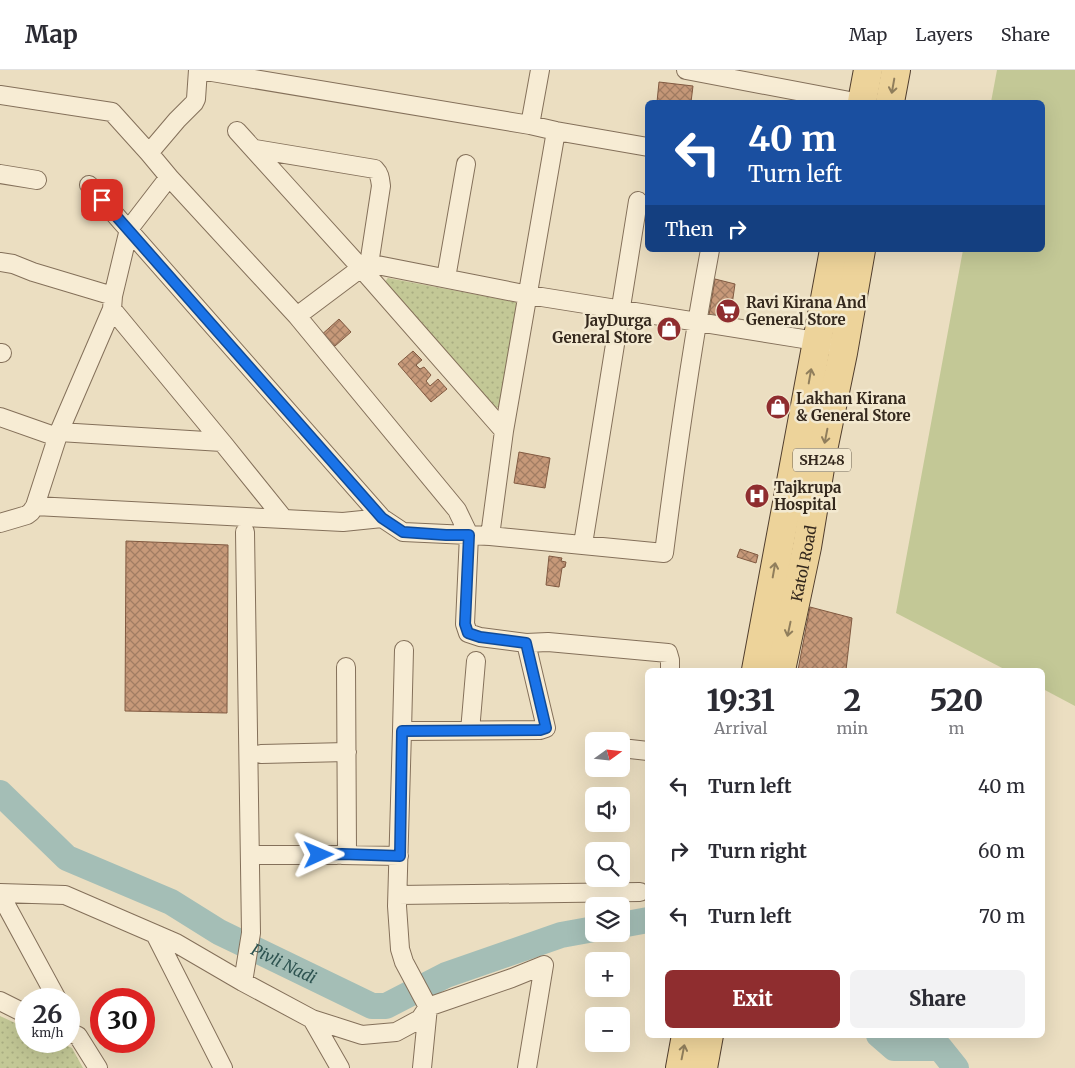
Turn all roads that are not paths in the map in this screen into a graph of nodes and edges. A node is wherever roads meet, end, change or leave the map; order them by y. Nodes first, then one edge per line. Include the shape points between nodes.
1 (199, 70) edge
2 (540, 70) edge
3 (688, 70) edge
4 (868, 70) edge
5 (896, 70) edge
6 (1, 94) edge
7 (844, 100) edge
8 (862, 100) edge
9 (890, 100) edge
10 (530, 125) junction
11 (237, 131) dead end
12 (556, 131) junction
13 (645, 146) edge
14 (255, 150) junction
15 (149, 153) junction
16 (466, 164) dead end
17 (0, 174) edge
18 (169, 176) junction
19 (37, 180) dead end
20 (89, 185) dead end
21 (638, 201) dead end
22 (129, 229) junction
23 (710, 252) edge
24 (834, 252) edge
25 (861, 252) edge
26 (0, 262) edge
27 (364, 265) junction
28 (446, 278) junction
29 (528, 294) junction
30 (112, 302) junction
31 (620, 310) junction
32 (297, 316) junction
33 (697, 321) junction
34 (816, 341) junction
35 (843, 353) junction
36 (0, 417) edge
37 (504, 431) junction
38 (58, 435) junction
39 (222, 442) junction
40 (35, 506) junction
41 (382, 518) junction
42 (284, 519) junction
43 (0, 524) edge
44 (245, 532) dead end
45 (469, 535) junction
46 (490, 536) junction
47 (583, 544) junction
48 (526, 643) junction
49 (404, 650) dead end
50 (476, 661) dead end
51 (346, 667) dead end
52 (670, 668) edge
53 (756, 668) edge
54 (781, 668) edge
55 (402, 731) junction
56 (470, 731) junction
57 (630, 749) dead end
58 (645, 751) edge
59 (347, 752) junction
60 (261, 754) dead end
61 (342, 854) junction
62 (250, 855) junction
63 (400, 856) junction
64 (640, 892) dead end
65 (0, 894) edge
66 (398, 895) junction
67 (156, 934) junction
68 (243, 982) junction
69 (51, 988) edge
70 (0, 1001) edge
71 (426, 1002) junction
72 (15, 1008) edge
73 (312, 1019) junction
74 (685, 1038) edge
75 (708, 1038) edge
76 (80, 1044) edge
77 (98, 1068) edge
78 (223, 1068) edge
79 (340, 1068) edge
80 (422, 1068) edge
81 (527, 1068) edge
82 (680, 1068) edge
83 (703, 1068) edge

1 - 10 street
1 - 15 street via 194,103
2 - 10 street
3 - 7 street
4 - 8 main road
5 -> 9 main road
6 - 15 street via 112,112
10 - 12 street
11 - 14 street
12 - 13 street
12 - 29 street
14 - 27 street
14 - 27 street via 375,169 379,173 381,186 370,258
15 - 18 street
16 - 28 street
17 - 19 street
18 - 22 street
18 - 32 street
20 - 22 street
21 - 31 street
22 - 30 street
22 - 41 street
23 - 33 street
24 - 34 main road, Katol Road / SH248
25 - 35 main road, Katol Road / SH248
26 - 30 street
27 - 28 street
27 - 32 street
27 - 37 street
28 - 29 street
29 - 31 street
29 - 37 street
30 - 38 street
30 - 39 street
31 - 33 street
31 - 47 street
32 - 45 street via 457,510
33 - 34 street
33 - 47 street via 664,553
34 - 35 street
53 -> 34 main road, Katol Road / SH248
35 -> 54 main road, Katol Road / SH248
36 - 38 street
37 - 46 street
38 - 39 street
38 - 40 street
39 - 42 street
40 - 42 street
40 - 43 street via 27,515
41 - 42 street via 343,522
41 - 45 street via 403,532
44 - 62 street
45 - 46 street
45 - 48 street via 465,624 468,633
46 - 47 street
48 - 52 street via 548,642 668,653
48 - 56 street via 546,728
49 - 55 street
50 - 56 street
51 - 59 street
55 - 56 street
55 - 63 street
57 - 58 street
59 - 60 street
59 - 61 street via 347,850
61 - 62 street
61 - 63 street
62 - 68 street via 251,933
63 - 66 street
64 - 66 street
65 - 67 street via 65,895
65 - 69 street
66 - 71 street via 400,949
67 - 68 street
67 - 78 street
68 - 73 street
70 - 72 street
71 - 73 street via 420,1019 396,1032 362,1035
71 - 80 street
71 - 81 street via 512,978 544,965
73 - 79 street
82 -> 74 main road
75 - 83 main road
76 - 77 street

